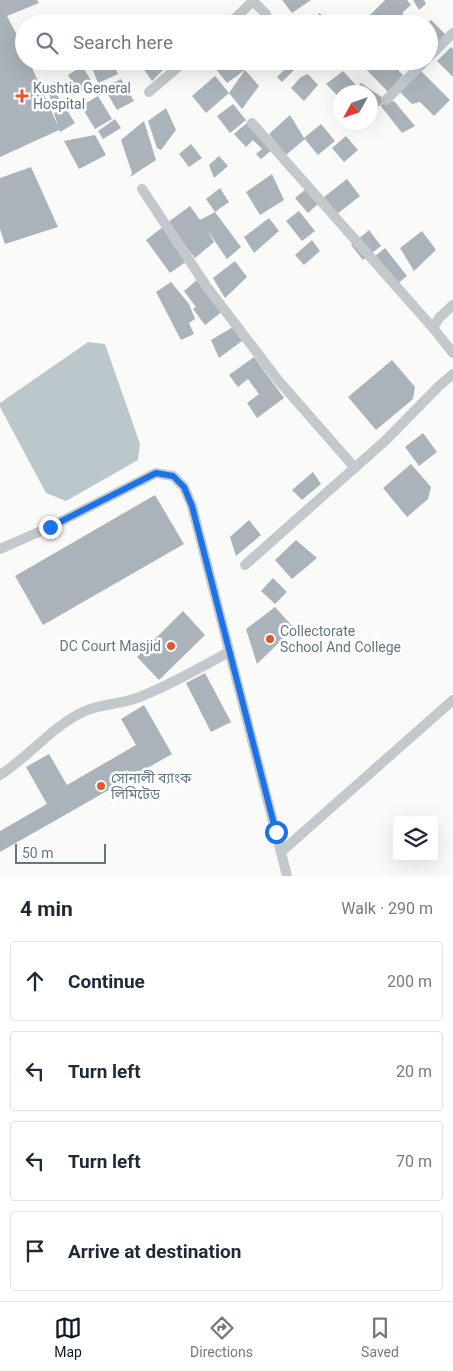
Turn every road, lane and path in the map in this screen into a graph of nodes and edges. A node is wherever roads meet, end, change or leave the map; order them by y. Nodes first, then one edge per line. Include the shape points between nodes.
1 (252, 1) edge
2 (266, 14) dead end
3 (238, 15) edge
4 (453, 33) edge
5 (438, 48) edge
6 (174, 70) edge
7 (415, 70) edge
8 (149, 92) dead end
9 (386, 100) dead end
10 (252, 123) dead end
11 (142, 189) dead end
12 (453, 305) edge
13 (434, 328) junction
14 (453, 352) edge
15 (453, 374) edge
16 (355, 468) junction
17 (0, 549) edge
18 (244, 565) dead end
19 (230, 652) junction
20 (453, 700) edge
21 (0, 775) edge
22 (281, 852) junction
23 (287, 876) edge

1 - 2 street
1 - 3 street
4 - 5 street
6 - 8 street
7 - 9 street
10 - 13 street
11 - 16 street via 207,287 278,380
12 - 13 street via 439,318
13 - 14 street
15 - 16 street
16 - 18 street
17 - 19 street via 156,473 173,476 184,487 192,506
19 - 21 street via 156,691 87,710 60,725
19 - 22 street
20 - 22 street
22 - 23 street

